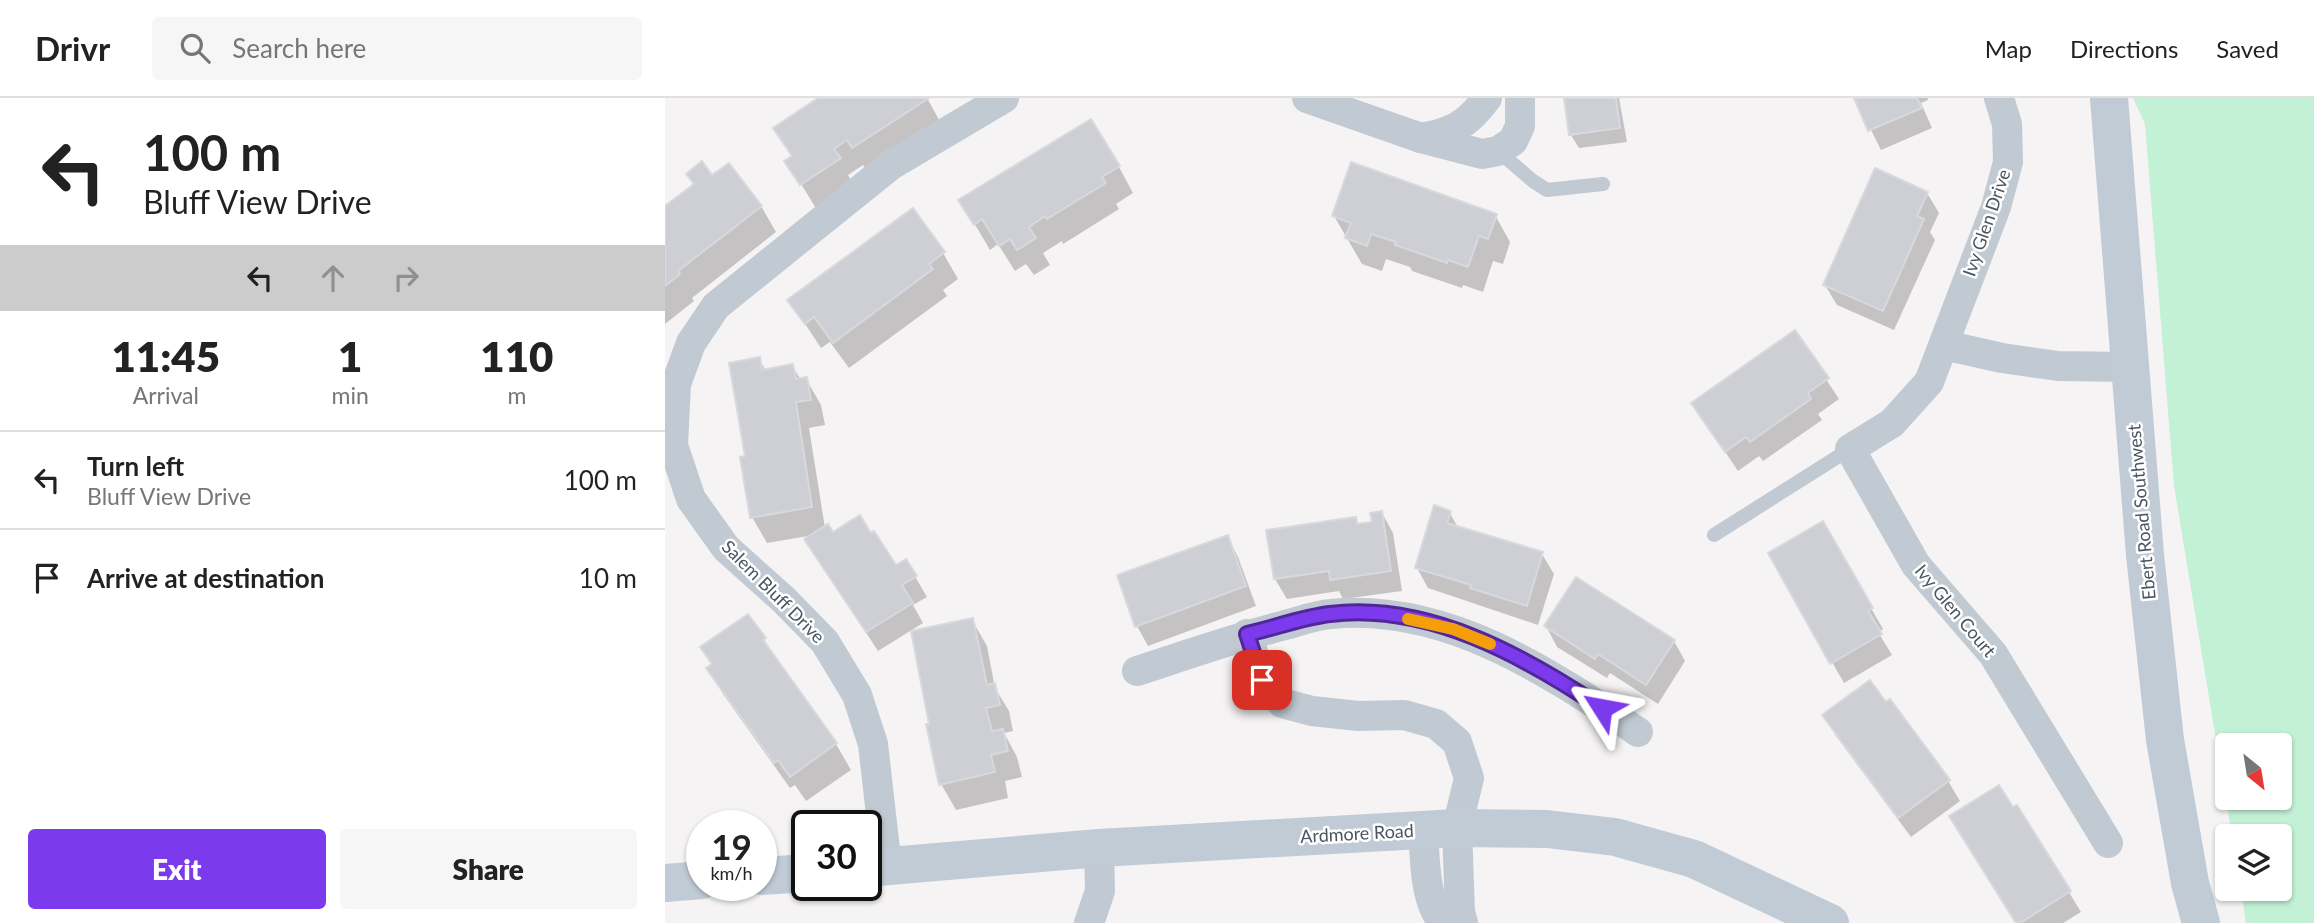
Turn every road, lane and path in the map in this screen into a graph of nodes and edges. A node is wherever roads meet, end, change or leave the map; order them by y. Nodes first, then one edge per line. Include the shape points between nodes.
1 (1004, 98) edge
2 (1307, 98) edge
3 (1487, 98) edge
4 (1520, 98) edge
5 (1999, 98) edge
6 (2109, 98) edge
7 (1420, 138) junction
8 (1499, 151) junction
9 (1602, 184) dead end
10 (1944, 345) junction
11 (2130, 368) junction
12 (1850, 449) junction
13 (1714, 535) dead end
14 (1247, 634) junction
15 (1137, 671) dead end
16 (1638, 732) dead end
17 (875, 810) edge
18 (1440, 829) junction
19 (2108, 843) dead end
20 (1099, 848) junction
21 (882, 867) edge
22 (686, 881) edge
23 (665, 883) edge
24 (1089, 923) edge
25 (1444, 923) edge
26 (1463, 923) edge
27 (1830, 923) edge
28 (2201, 923) edge

1 - 17 street, Salem Bluff Drive via 891,165 716,306 691,343 676,384 673,445 691,499 726,548 825,642 857,695 873,744
2 - 7 street
3 - 7 street via 1461,126
4 - 8 street via 1520,126 1513,141
5 - 10 street, Ivy Glen Drive via 2007,124 2008,162 1996,207
6 - 11 street, Ebert Road Southwest
7 - 8 street via 1482,154
8 - 9 lane via 1547,190
10 - 11 street via 2058,366
10 - 12 street, Ivy Glen Drive via 1929,382 1892,423
11 - 28 street, Ebert Road Southwest via 2165,740
12 - 13 lane
12 - 19 street, Ivy Glen Court via 1916,565 1993,654
14 - 15 street
14 - 16 street via 1330,614 1389,614 1440,626 1505,651 1567,684
14 - 18 street via 1262,680 1282,703 1357,716 1404,715 1436,724 1457,742 1469,778
18 - 20 street, Ardmore Road
18 - 25 street via 1426,879 1437,916
18 - 26 street
18 - 27 street, Ardmore Road via 1547,829 1615,837 1694,859
20 - 21 street, Ardmore Road
20 - 24 street via 1100,891
22 - 23 street

